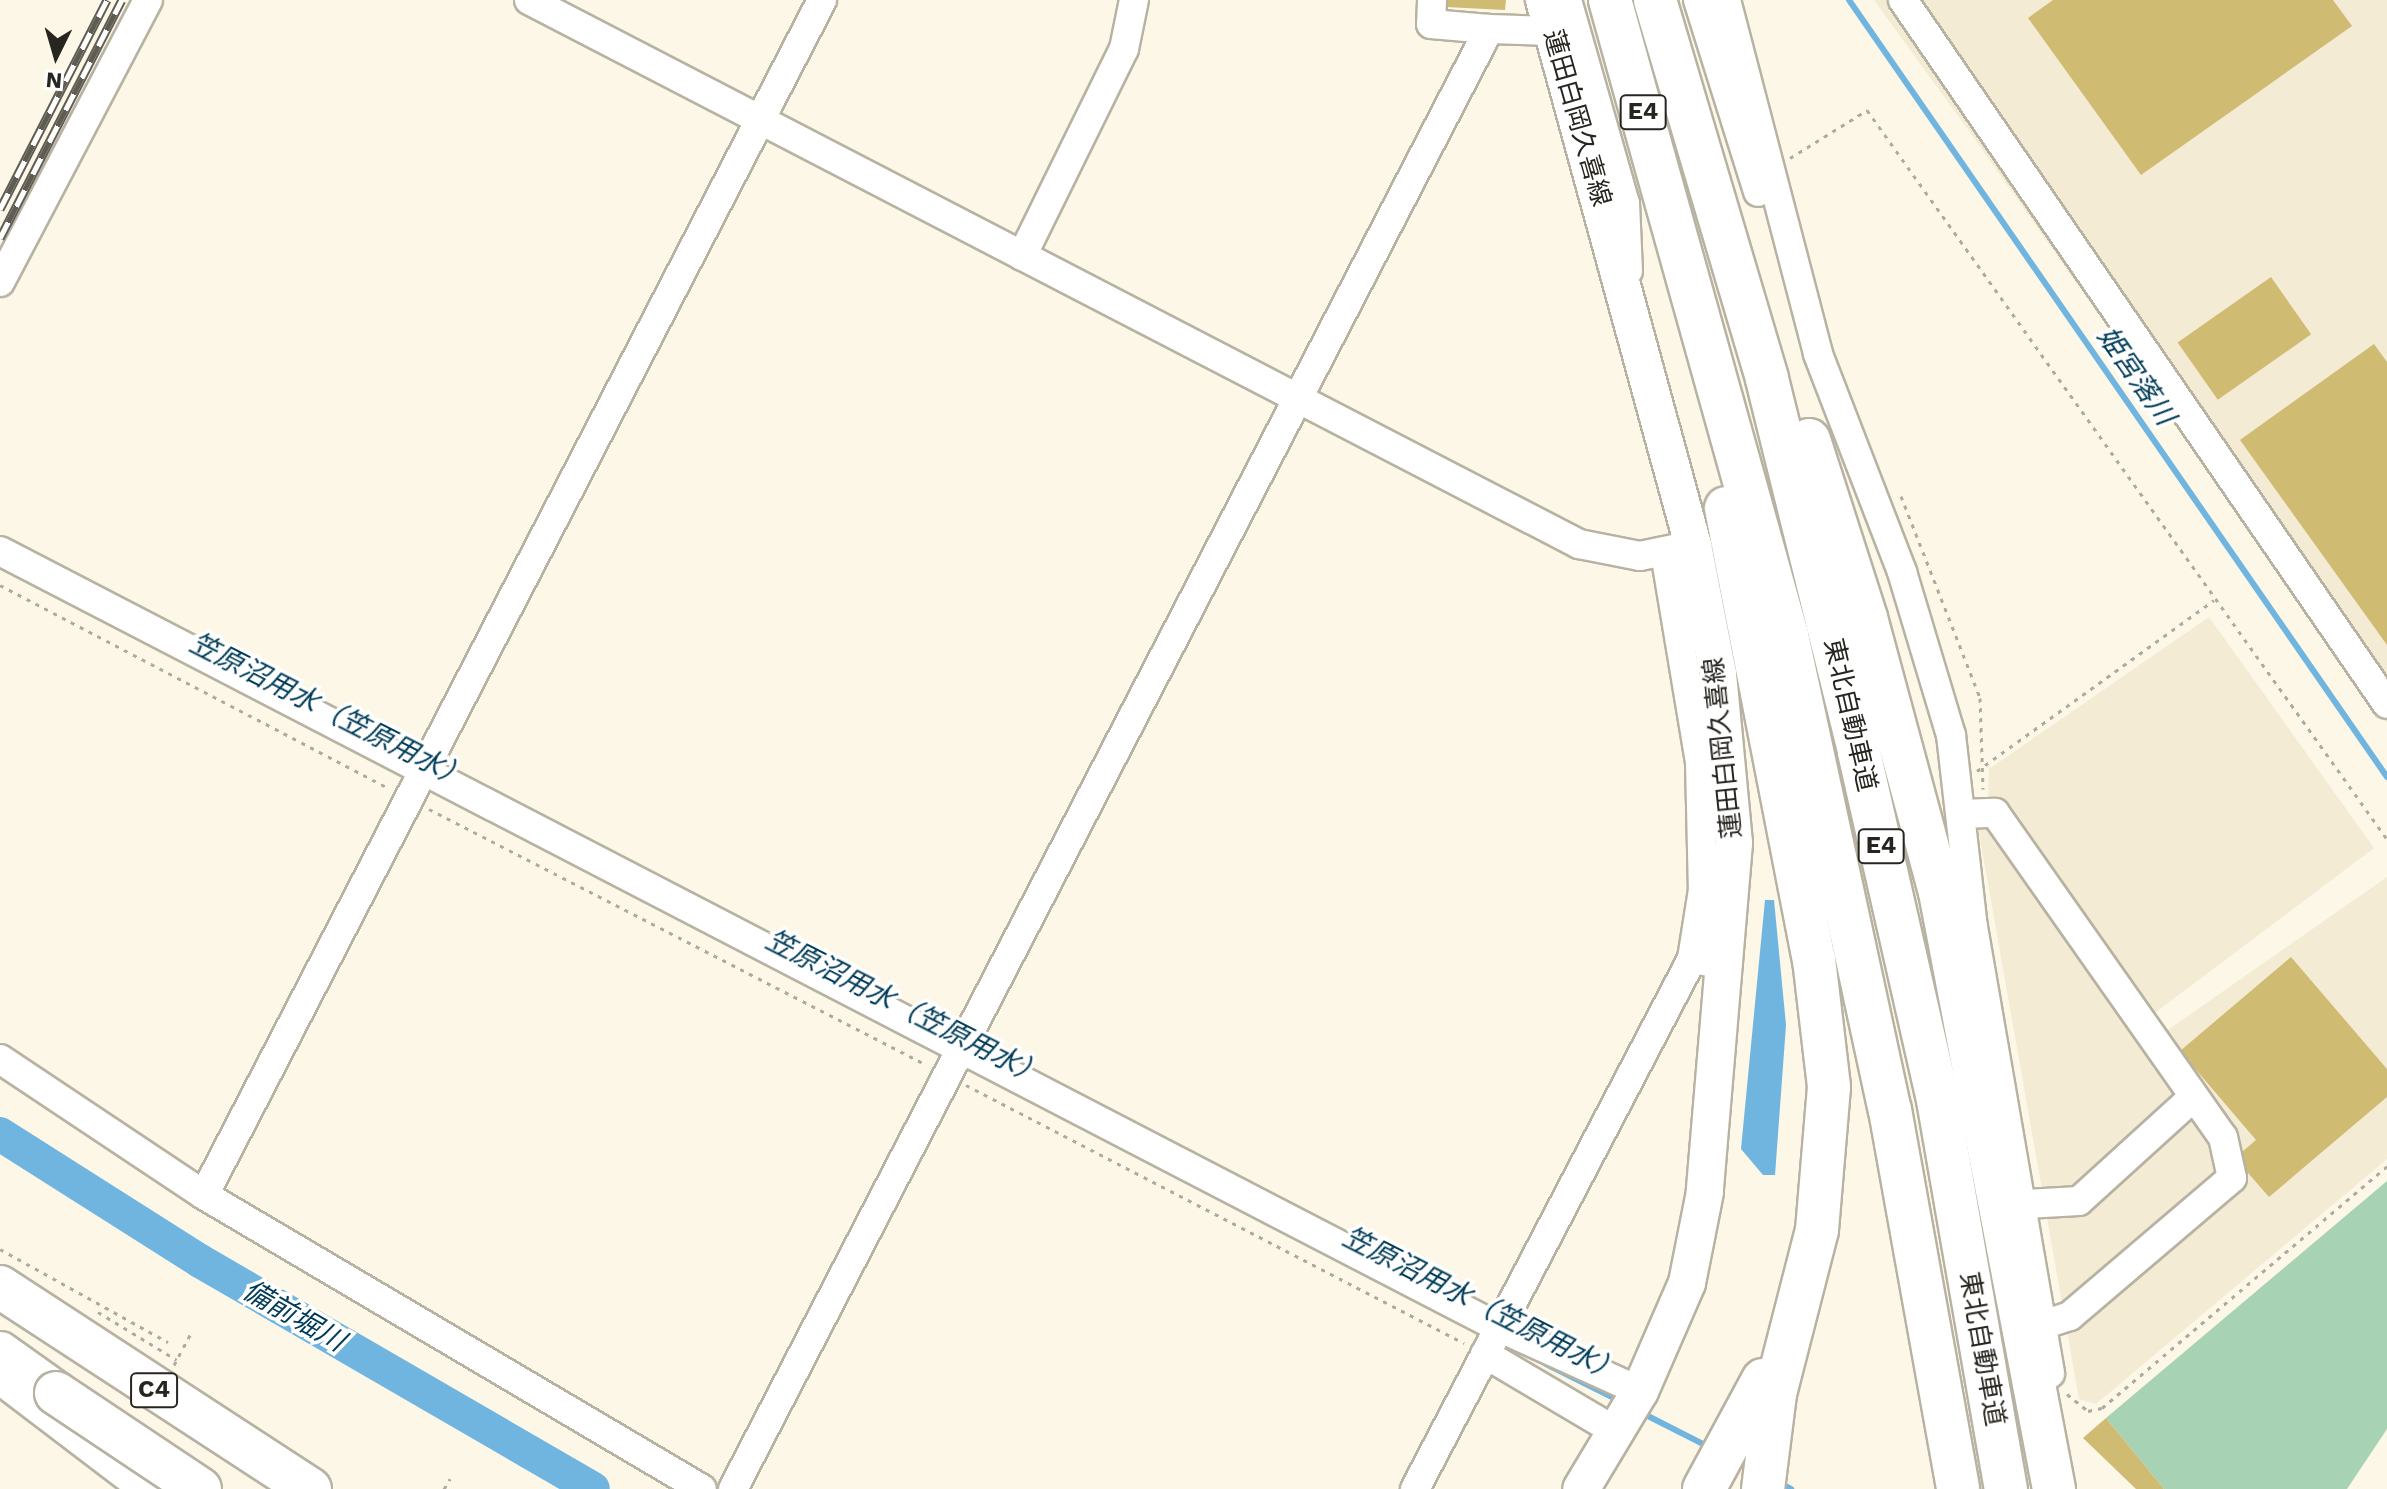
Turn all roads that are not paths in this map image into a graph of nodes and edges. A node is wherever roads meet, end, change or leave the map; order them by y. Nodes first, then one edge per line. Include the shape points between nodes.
1 (148, 0) edge
2 (529, 0) edge
3 (822, 0) edge
4 (1134, 0) edge
5 (1432, 0) edge
6 (1610, 0) edge
7 (1655, 0) edge
8 (1698, 0) edge
9 (1726, 0) edge
10 (1903, 0) edge
11 (1554, 10) edge
12 (1489, 29) junction
13 (762, 119) junction
14 (1720, 212) junction
15 (1777, 218) junction
16 (1677, 223) junction
17 (1022, 256) junction
18 (0, 282) edge
19 (1298, 396) junction
20 (1679, 549) junction
21 (0, 551) edge
22 (2387, 704) edge
23 (418, 784) junction
24 (1972, 808) junction
25 (1709, 962) junction
26 (961, 1049) junction
27 (0, 1059) edge
28 (2192, 1098) junction
29 (204, 1195) junction
30 (2026, 1204) junction
31 (0, 1287) edge
32 (0, 1321) edge
33 (2045, 1324) junction
34 (1498, 1327) junction
35 (0, 1353) edge
36 (1485, 1354) junction
37 (0, 1380) edge
38 (1640, 1391) junction
39 (1754, 1430) junction
40 (1615, 1431) junction
41 (143, 1489) edge
42 (200, 1489) edge
43 (257, 1489) edge
44 (310, 1489) edge
45 (702, 1489) edge
46 (733, 1489) edge
47 (1415, 1489) edge
48 (1581, 1489) edge
49 (1704, 1489) edge
50 (1763, 1489) edge
51 (1958, 1489) edge
52 (2006, 1489) edge
53 (2054, 1489) edge
54 (2061, 1489) edge

1 - 18 street
2 - 13 street
3 - 13 street
4 - 17 street via 1124,49
5 - 12 street via 1431,24
6 - 16 highway, 東北自動車道 / E4
7 - 14 highway, 東北自動車道 / E4
8 - 15 street via 1755,188
9 - 15 street
10 - 22 street
11 - 12 street
11 - 20 main road, 蓮田白岡久喜線 via 1628,292
12 - 19 street
13 - 17 street
13 - 23 street
14 - 52 highway, 東北自動車道 / E4 via 1903,938
14 - 53 highway via 1799,409 1866,618 1940,892
15 - 24 street via 1847,444 1902,572 1958,777
16 - 39 highway via 1700,389 1775,742 1826,1035 1823,1185 1798,1307
16 - 51 highway, 東北自動車道 / E4 via 1816,765 1890,1110
17 - 19 street
19 - 20 street via 1579,544 1617,554
19 - 26 street
20 - 25 main road, 蓮田白岡久喜線 via 1730,762
21 - 23 street
23 - 26 street
23 - 29 street
24 - 28 street via 1995,813
24 - 30 street via 1973,927
25 - 34 street
25 - 38 main road, 蓮田白岡久喜線 via 1705,1192 1690,1268
26 - 34 street
26 - 46 street
27 - 29 street
28 - 30 street via 2079,1201
28 - 33 street via 2223,1137 2232,1178 2070,1316
29 - 45 street
30 - 33 street
31 - 44 highway, C4, bridge
32 - 43 highway, C4
33 - 54 street
34 - 36 street
34 - 38 street
35 - 42 highway, bridge
36 - 40 street
36 - 47 street
37 - 41 street
38 - 40 main road, 蓮田白岡久喜線
39 - 49 highway
39 - 50 highway
40 - 48 main road, 蓮田白岡久喜線

